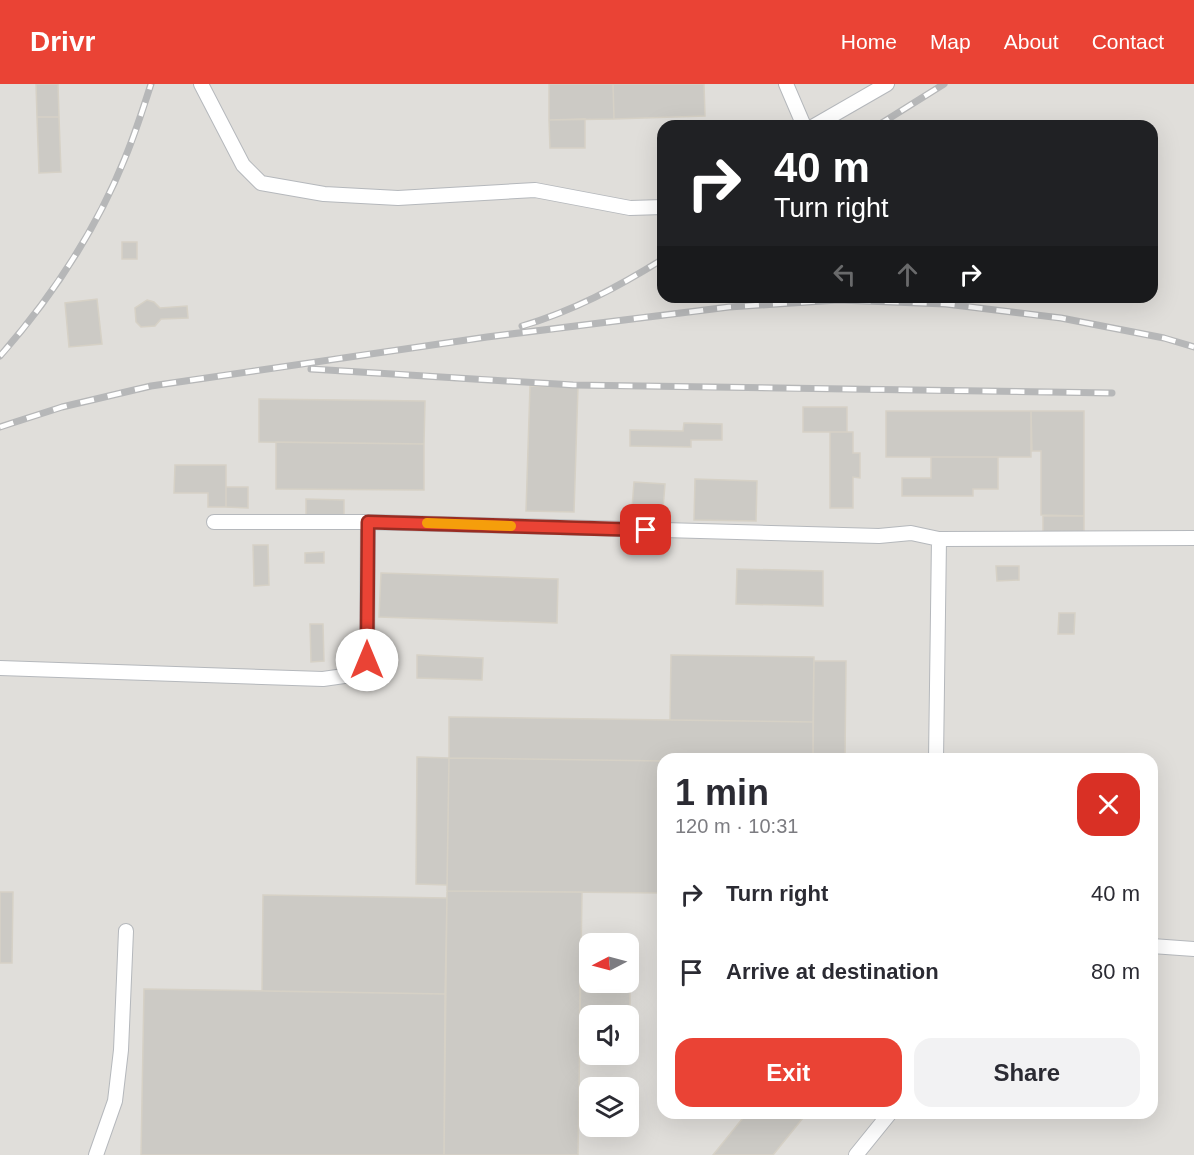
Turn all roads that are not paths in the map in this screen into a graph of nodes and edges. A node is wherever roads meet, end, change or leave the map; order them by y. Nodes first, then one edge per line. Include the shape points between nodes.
1 (201, 84) edge
2 (786, 84) edge
3 (887, 84) edge
4 (801, 120) edge
5 (824, 120) edge
6 (657, 207) edge
7 (214, 522) dead end
8 (368, 522) junction
9 (1194, 538) edge
10 (939, 539) junction
11 (0, 668) edge
12 (936, 753) edge
13 (126, 931) dead end
14 (1158, 946) edge
15 (1194, 949) edge
16 (885, 1119) edge
17 (96, 1155) edge
18 (856, 1155) edge

1 - 6 lane via 243,165 261,183 324,194 398,198 535,190 630,208
2 - 4 lane
3 - 5 lane
7 - 8 lane
8 - 10 lane via 879,536 911,533
8 - 11 lane via 367,660 351,675 323,679
9 - 10 lane
10 - 12 lane
13 - 17 lane via 116,1101
14 - 15 lane
16 - 18 lane

